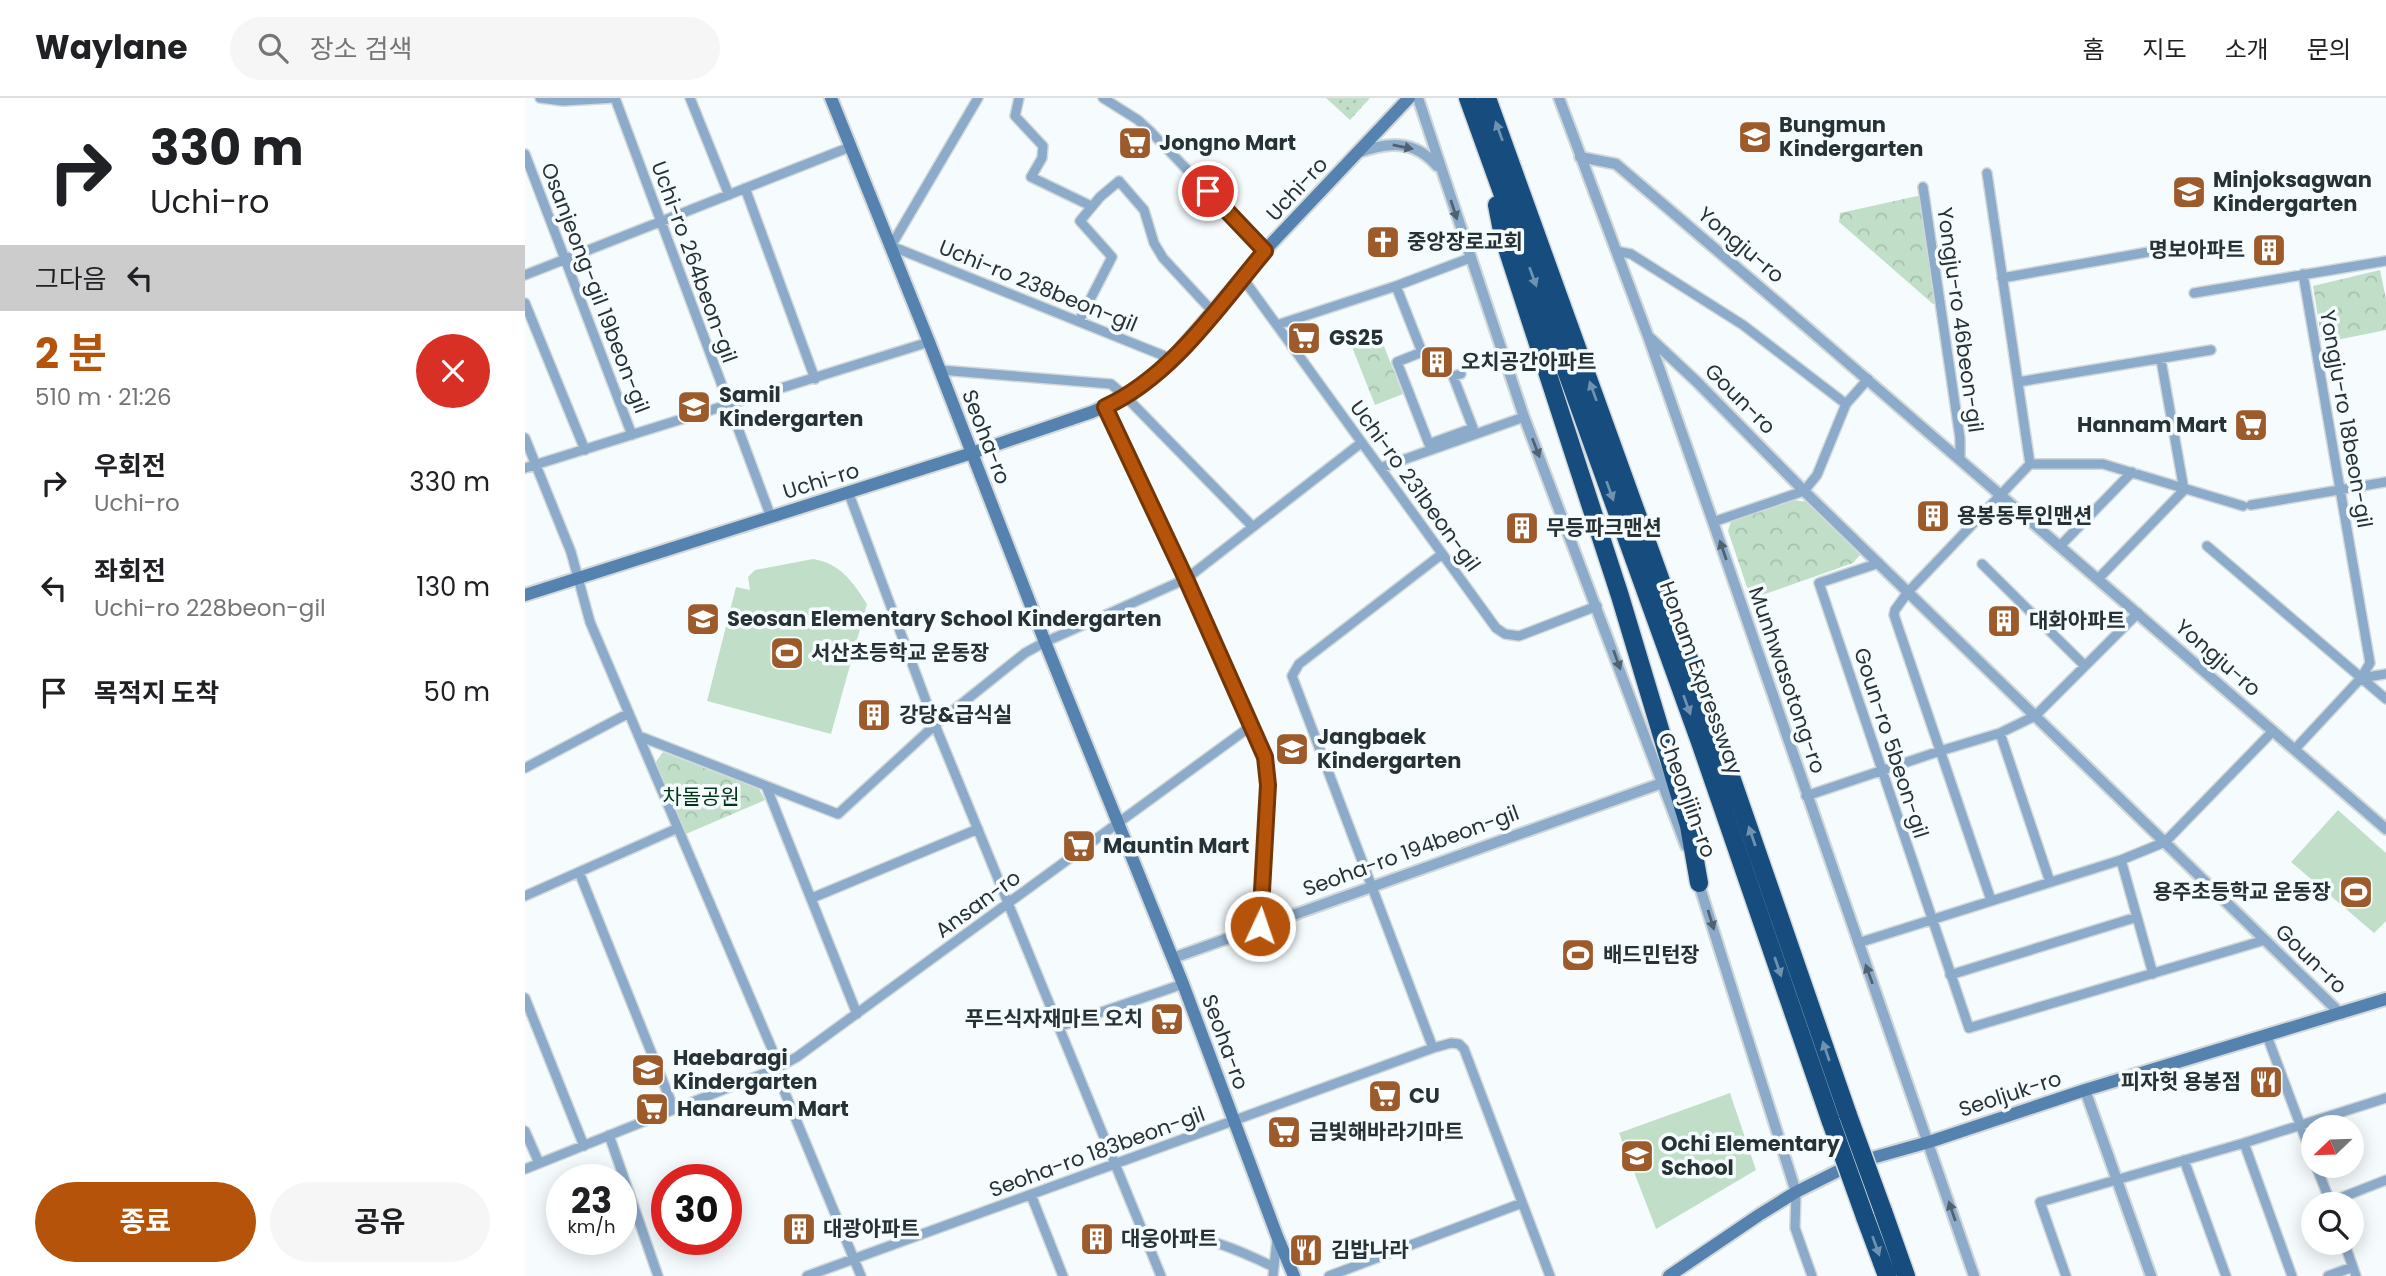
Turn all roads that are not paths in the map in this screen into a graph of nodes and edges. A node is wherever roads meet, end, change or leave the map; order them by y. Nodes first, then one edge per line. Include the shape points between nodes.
1 (540, 98) edge
2 (615, 98) edge
3 (690, 98) edge
4 (831, 98) edge
5 (978, 98) edge
6 (1019, 98) edge
7 (1103, 98) edge
8 (1409, 98) edge
9 (1417, 98) edge
10 (1468, 98) edge
11 (1487, 98) edge
12 (1559, 98) edge
13 (1484, 143) junction
14 (850, 147) junction
15 (1357, 153) junction
16 (525, 154) edge
17 (1580, 157) junction
18 (1442, 172) junction
19 (1987, 173) dead end
20 (1923, 187) dead end
21 (745, 188) junction
22 (729, 195) junction
23 (1091, 206) junction
24 (660, 222) junction
25 (891, 246) junction
26 (2182, 246) dead end
27 (1265, 251) junction
28 (1616, 251) junction
29 (1469, 258) junction
30 (565, 259) junction
31 (2386, 261) edge
32 (2303, 274) junction
33 (525, 275) edge
34 (1243, 277) junction
35 (2002, 278) junction
36 (1396, 286) junction
37 (2194, 293) dead end
38 (525, 303) edge
39 (1213, 312) junction
40 (1079, 321) junction
41 (1277, 325) junction
42 (1648, 336) junction
43 (929, 342) junction
44 (2211, 350) dead end
45 (1172, 359) junction
46 (2161, 360) junction
47 (940, 370) junction
48 (1461, 374) dead end
49 (815, 379) junction
50 (1868, 379) junction
51 (2018, 383) junction
52 (1126, 397) junction
53 (728, 404) junction
54 (1846, 404) junction
55 (1105, 407) junction
56 (1524, 417) junction
57 (632, 435) junction
58 (525, 438) edge
59 (1361, 443) junction
60 (585, 450) junction
61 (972, 453) junction
62 (1960, 459) junction
63 (2030, 464) junction
64 (535, 465) junction
65 (525, 468) edge
66 (1380, 468) junction
67 (2132, 472) junction
68 (2386, 482) edge
69 (2184, 490) junction
70 (2340, 490) junction
71 (1804, 491) junction
72 (849, 494) junction
73 (2000, 496) junction
74 (771, 517) junction
75 (1713, 522) junction
76 (1252, 527) junction
77 (2060, 546) junction
78 (2207, 546) dead end
79 (1442, 554) junction
80 (1879, 563) junction
81 (1982, 564) dead end
82 (577, 578) junction
83 (1186, 579) junction
84 (2098, 579) junction
85 (1908, 592) junction
86 (525, 595) edge
87 (1597, 607) junction
88 (2138, 613) junction
89 (1045, 642) junction
90 (2085, 666) junction
91 (2386, 674) edge
92 (2361, 678) junction
93 (2386, 699) edge
94 (629, 713) junction
95 (2035, 716) junction
96 (935, 725) junction
97 (1251, 726) junction
98 (2273, 731) junction
99 (2000, 733) junction
100 (639, 736) junction
101 (2295, 749) junction
102 (1940, 751) junction
103 (525, 768) edge
104 (1881, 770) junction
105 (1663, 783) junction
106 (766, 786) junction
107 (1806, 796) junction
108 (1119, 823) junction
109 (678, 828) junction
110 (978, 829) junction
111 (2386, 829) edge
112 (2165, 842) junction
113 (2121, 860) junction
114 (579, 872) junction
115 (2050, 882) junction
116 (1699, 883) junction
117 (1371, 886) junction
118 (525, 896) edge
119 (812, 898) junction
120 (1991, 900) junction
121 (1008, 904) junction
122 (2137, 917) junction
123 (1931, 919) junction
124 (1260, 926) junction
125 (2265, 940) junction
126 (1858, 943) junction
127 (1173, 958) junction
128 (2153, 974) junction
129 (1950, 975) junction
130 (1183, 984) junction
131 (525, 998) edge
132 (2386, 999) edge
133 (857, 1014) junction
134 (2341, 1014) junction
135 (1058, 1027) junction
136 (2267, 1036) junction
137 (1433, 1048) junction
138 (775, 1069) junction
139 (2085, 1090) junction
140 (2386, 1098) edge
141 (674, 1109) junction
142 (2334, 1115) edge
143 (1840, 1118) junction
144 (1234, 1122) junction
145 (2301, 1126) joint
146 (525, 1131) edge
147 (609, 1135) junction
148 (1929, 1142) junction
149 (2244, 1143) junction
150 (584, 1146) junction
151 (2184, 1160) junction
152 (538, 1164) junction
153 (1115, 1165) junction
154 (525, 1169) edge
155 (2117, 1180) junction
156 (2386, 1180) edge
157 (1796, 1192) junction
158 (2357, 1192) edge
159 (1031, 1195) junction
160 (1522, 1203) junction
161 (1277, 1236) junction
162 (1146, 1239) junction
163 (854, 1259) junction
164 (2355, 1271) edge
165 (1274, 1272) edge
166 (658, 1276) edge
167 (807, 1276) edge
168 (861, 1276) edge
169 (1063, 1276) edge
170 (1161, 1276) edge
171 (1294, 1276) edge
172 (1329, 1276) edge
173 (1550, 1276) edge
174 (1669, 1276) edge
175 (1812, 1276) edge
176 (1887, 1276) edge
177 (1906, 1276) edge
178 (1974, 1276) edge
179 (2066, 1276) edge
180 (2151, 1276) edge
181 (2225, 1276) edge
182 (2292, 1276) edge
183 (2328, 1276) edge

1 - 2 street
2 - 24 street, Uchi-ro 264beon-gil
3 - 22 street
4 - 14 main road, Seoha-ro
5 - 25 street
6 - 23 street via 1015,116 1043,146 1031,177
7 - 27 street via 1138,120
8 - 15 main road, Uchi-ro
9 - 18 street, Cheonjiin-ro
10 - 13 highway, Honam Expressway
143 -> 11 highway, Honam Expressway via 1719,742
12 - 17 street, Munhwasotong-ro
13 - 116 highway via 1503,236 1663,737 1689,826
13 -> 143 highway, Honam Expressway
14 - 21 street
14 - 25 main road, Seoha-ro
15 -> 18 street via 1380,145 1402,145 1426,155
15 - 27 main road, Uchi-ro
16 - 30 street, Osanjeong-gil 19beon-gil
17 - 28 street, Munhwasotong-ro
17 - 50 street, Yongju-ro via 1616,164
18 -> 29 street, Cheonjiin-ro
19 - 35 street
20 - 62 street, Yongju-ro 46beon-gil
21 - 22 street
21 - 49 street
22 - 24 street
23 - 39 street via 1119,181 1144,210 1163,258
23 - 40 street via 1080,220 1112,257
24 - 30 street
24 - 53 street, Uchi-ro 264beon-gil
25 - 40 street, Uchi-ro 238beon-gil
25 - 43 main road, Seoha-ro
26 - 35 street
27 - 34 main road, Uchi-ro
28 - 42 street, Munhwasotong-ro
28 - 54 street via 1631,254 1743,325
29 - 36 street
29 - 56 street, Cheonjiin-ro
30 - 33 street
30 - 57 street, Osanjeong-gil 19beon-gil
31 - 32 street
32 - 37 street
32 - 70 street, Yongju-ro 18beon-gil
34 - 39 main road, Uchi-ro
34 - 41 street, Uchi-ro 231beon-gil
35 - 51 street
36 - 41 street
36 - 48 street via 1422,352 1397,362 1429,444 1473,428 1453,376
38 - 60 street
39 - 45 main road, Uchi-ro
40 - 45 street, Uchi-ro 238beon-gil
41 - 59 street, Uchi-ro 231beon-gil
42 - 71 street, Goun-ro
42 - 75 street, Munhwasotong-ro
43 - 47 main road, Seoha-ro
43 - 49 street
44 - 46 street
45 - 52 main road, Uchi-ro
46 - 51 street
46 - 69 street
47 - 52 street via 1111,384
47 - 61 main road, Seoha-ro
49 - 53 street
50 - 54 street
50 - 62 street, Yongju-ro
51 - 63 street
52 - 55 main road, Uchi-ro
52 - 76 street
53 - 57 street
53 - 74 street, Uchi-ro 264beon-gil
54 - 71 street via 1817,475
55 - 61 main road, Uchi-ro
55 - 83 street
56 - 66 street
56 -> 87 street, Cheonjiin-ro
57 - 60 street
58 - 64 street
59 - 66 street, Uchi-ro 231beon-gil
59 - 76 street
60 - 64 street
61 - 72 main road, Uchi-ro
61 - 89 main road, Seoha-ro
62 - 73 street, Yongju-ro
63 - 67 street via 2103,464
63 - 73 street
64 - 65 street
64 - 82 street
66 - 79 street, Uchi-ro 231beon-gil
67 - 69 street
67 - 77 street
68 - 70 street
69 - 70 street via 2247,505
69 - 84 street
70 - 92 street, Yongju-ro 18beon-gil via 2370,663
71 - 75 street
71 - 80 street, Goun-ro
72 - 74 main road, Uchi-ro
72 - 96 street
73 - 77 street, Yongju-ro
73 - 85 street
74 - 82 main road, Uchi-ro
107 -> 75 street, Munhwasotong-ro
76 - 83 street
77 - 84 street, Yongju-ro
78 - 92 street
79 - 87 street, Uchi-ro 231beon-gil via 1505,634 1519,636
79 - 117 street via 1299,664 1292,676
80 - 85 street, Goun-ro
80 - 104 street, Goun-ro 5beon-gil via 1819,583
81 - 90 street
82 - 86 main road, Uchi-ro
82 - 94 street via 590,622
83 - 89 street
83 - 97 street
84 - 88 street, Yongju-ro
85 - 95 street, Goun-ro
85 - 102 street via 1894,615
87 -> 105 street, Cheonjiin-ro
88 - 90 street
88 - 98 street, Yongju-ro
89 - 96 street
89 - 108 main road, Seoha-ro
90 - 95 street
91 - 92 street
92 - 93 street
92 - 101 street
94 - 100 street
94 - 103 street
95 - 99 street
95 - 112 street, Goun-ro
96 - 106 street via 838,814
96 - 110 street
97 - 108 street
97 - 124 street via 1267,767
98 - 101 street, Yongju-ro
98 - 112 street
99 - 102 street
99 - 115 street
100 - 106 street
100 - 109 street
101 - 111 street, Yongju-ro
102 - 104 street
102 - 120 street
104 - 107 street
104 - 123 street, Goun-ro 5beon-gil
105 - 116 street, Cheonjiin-ro
105 - 117 street, Seoha-ro 194beon-gil
106 - 119 street
107 - 126 street, Munhwasotong-ro
108 - 121 street, Ansan-ro
108 - 127 main road, Seoha-ro
109 - 114 street
109 - 138 street via 772,1049
110 - 119 street
110 - 121 street
112 - 113 street
112 - 125 street, Goun-ro
113 - 115 street
113 - 122 street
114 - 118 street
114 - 141 street
115 - 120 street
116 -> 157 street, Cheonjiin-ro
117 - 124 street, Seoha-ro 194beon-gil
117 - 137 street
119 - 133 street
120 - 123 street
121 - 133 street, Ansan-ro
121 - 135 street
122 - 128 street
122 - 129 street
123 - 126 street
123 - 129 street, Goun-ro 5beon-gil
124 - 127 street, Seoha-ro 194beon-gil
125 - 128 street, Goun-ro 5beon-gil
125 - 134 street, Goun-ro
148 -> 126 street, Munhwasotong-ro
127 - 130 main road, Seoha-ro
128 - 129 street, Goun-ro 5beon-gil via 1969,1028
130 - 135 street
130 - 144 main road, Seoha-ro
131 - 150 street
132 - 134 main road, Seoljuk-ro
133 - 138 street, Ansan-ro
134 - 136 main road, Seoljuk-ro
135 - 153 street
136 - 139 main road, Seoljuk-ro
136 - 145 street
137 - 144 street, Seoha-ro 183beon-gil
137 - 160 street via 1451,1043 1464,1049
138 - 141 street, Ansan-ro
138 - 163 street
139 - 148 main road, Seoljuk-ro
139 - 155 street
140 - 142 street
141 - 147 street, Ansan-ro
143 -> 176 highway, Honam Expressway, bridge via 1865,1217
143 - 177 highway, Honam Expressway, bridge via 1883,1211
144 - 153 street, Seoha-ro 183beon-gil
144 - 161 main road, Seoha-ro
145 - 149 street
146 - 152 street
147 - 150 street, Ansan-ro
147 - 166 street
148 - 157 main road, Seoljuk-ro via 1854,1163
178 -> 148 street, Munhwasotong-ro
149 - 151 street
149 - 182 street
150 - 152 street, Ansan-ro
151 - 155 street
151 - 181 street
152 - 154 street, Ansan-ro
153 - 159 street, Seoha-ro 183beon-gil
153 - 162 street
155 - 179 street via 2040,1202
155 - 180 street
156 - 158 street
157 - 174 main road, Seoljuk-ro
157 - 175 street via 1795,1228
159 - 163 street, Seoha-ro 183beon-gil
159 - 169 street
160 - 172 street
160 - 173 street
161 - 165 street
161 - 171 main road, Seoha-ro
162 - 165 street via 1193,1236 1242,1251
162 - 170 street
163 - 167 street, Seoha-ro 183beon-gil
163 - 168 street
164 - 183 street

